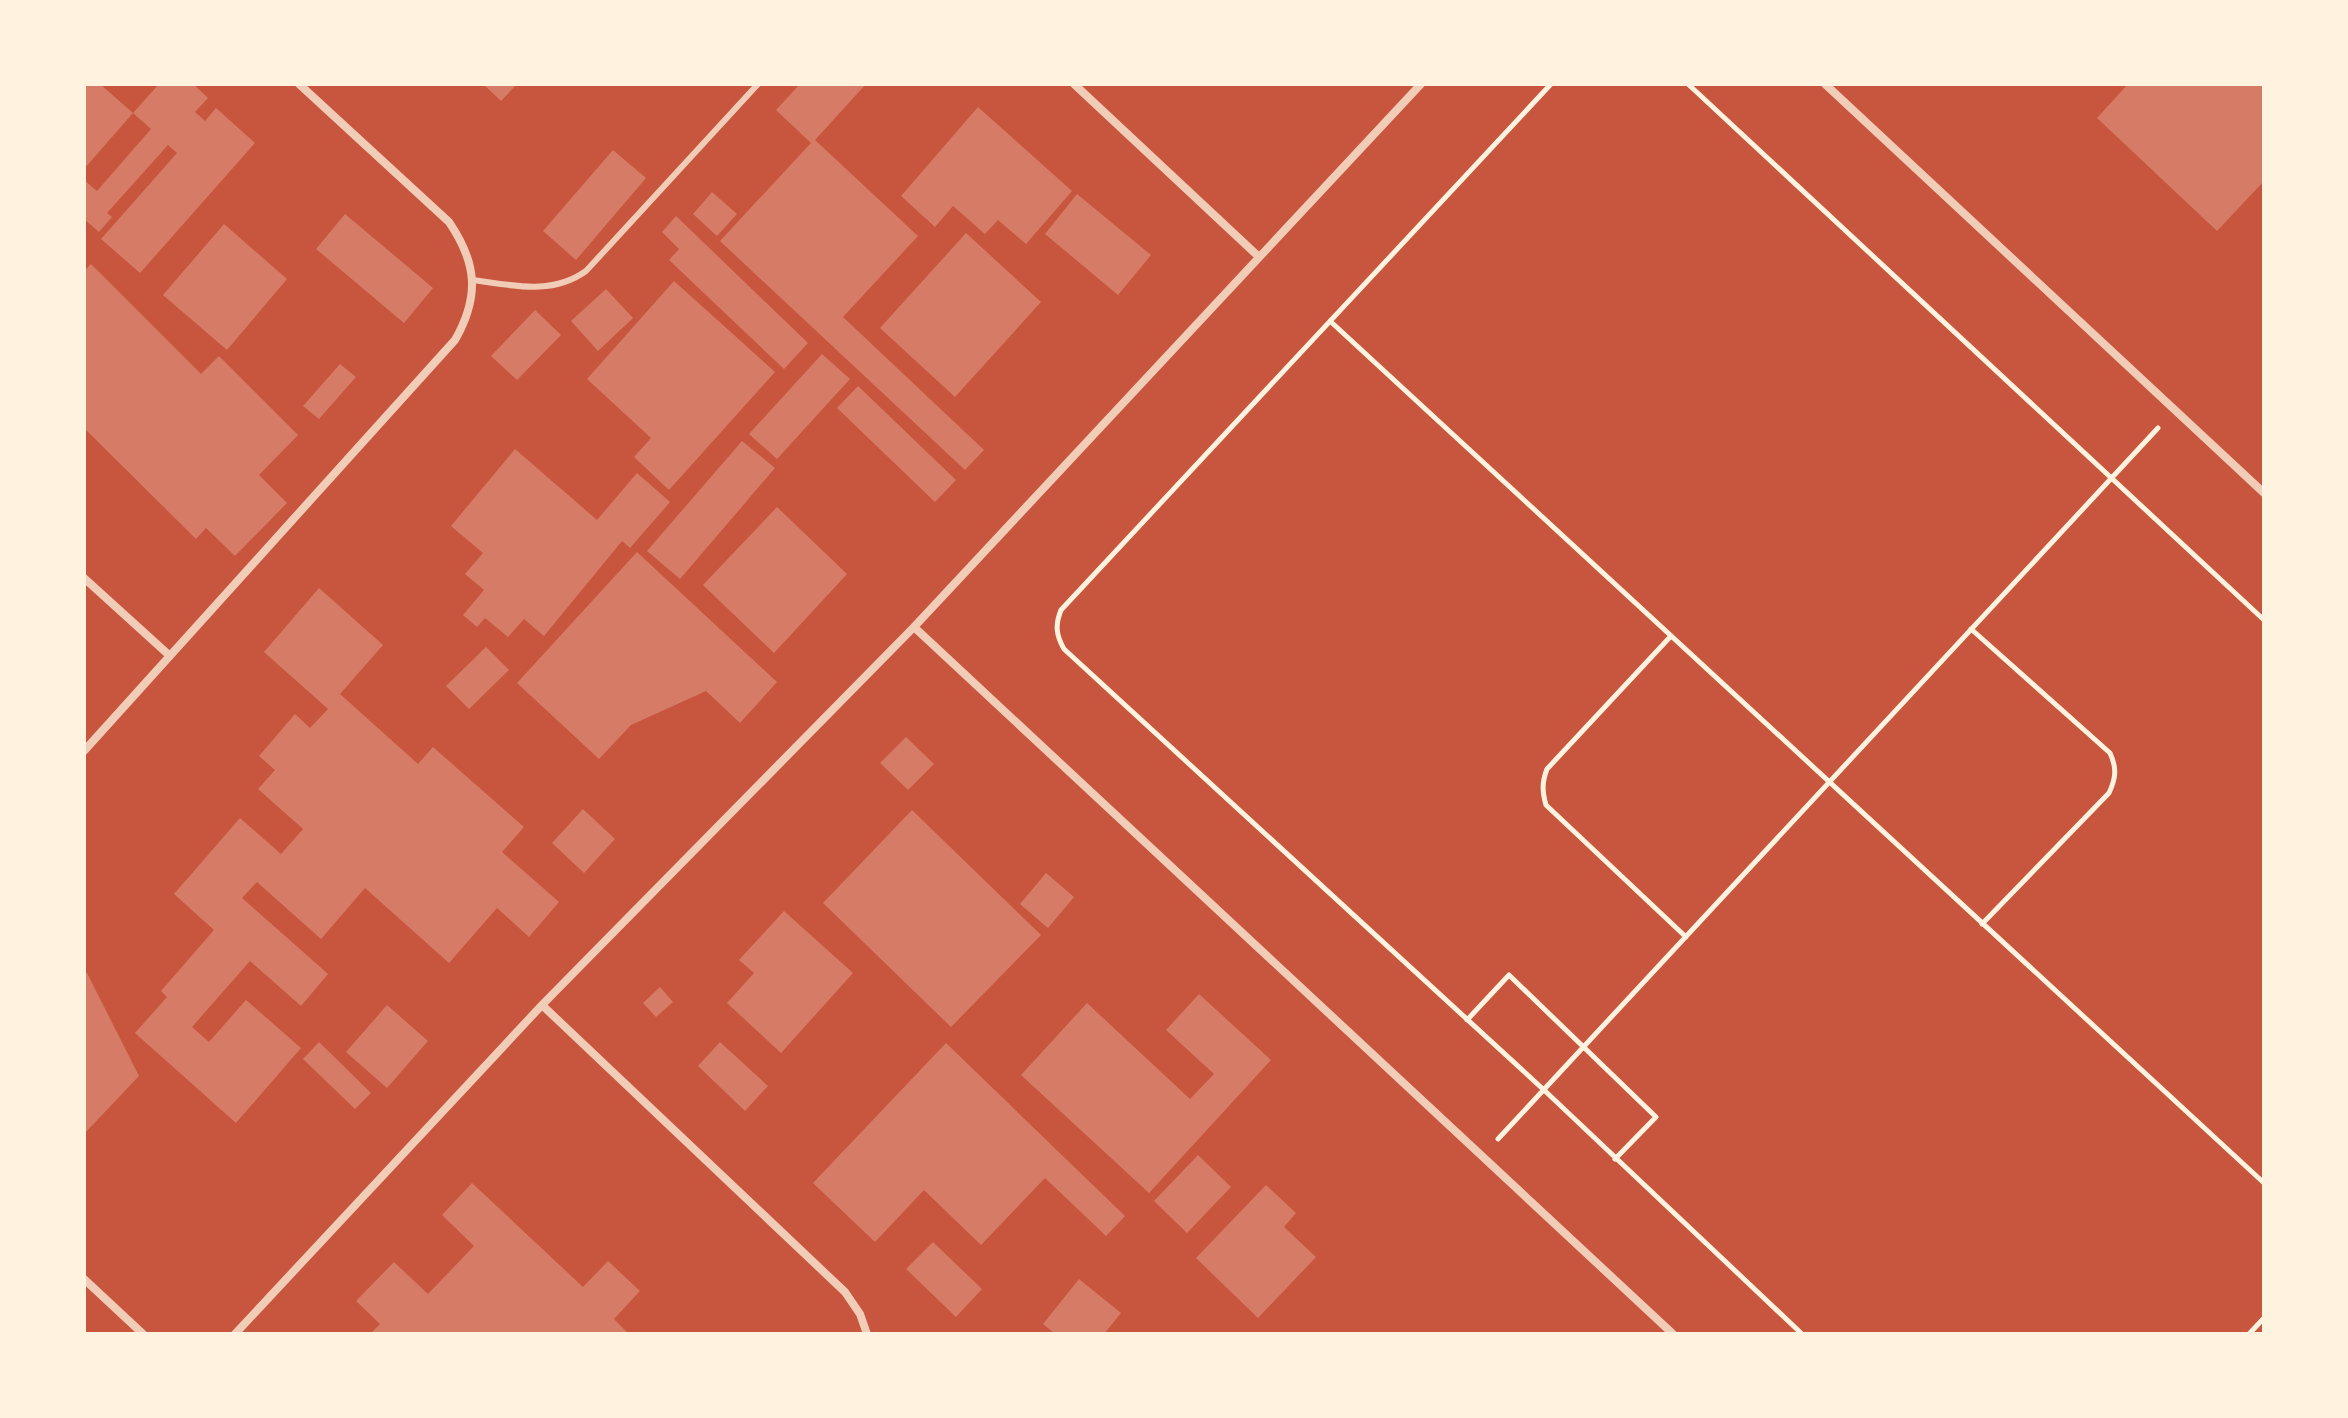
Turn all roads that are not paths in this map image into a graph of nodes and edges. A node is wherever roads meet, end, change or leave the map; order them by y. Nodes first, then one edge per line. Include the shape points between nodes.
1 (299, 84) edge
2 (758, 84) edge
3 (1074, 84) edge
4 (1421, 84) edge
5 (1825, 84) edge
6 (1259, 257) junction
7 (473, 280) junction
8 (2264, 493) edge
9 (84, 578) edge
10 (914, 627) junction
11 (170, 656) junction
12 (84, 751) edge
13 (542, 1005) junction
14 (84, 1279) edge
15 (1667, 1332) edge
16 (143, 1334) edge
17 (235, 1334) edge
18 (867, 1334) edge

1 - 7 street via 449,222 461,239
2 - 7 lane via 575,279 533,288
3 - 6 street
4 - 6 street
5 - 8 street
6 - 10 street
7 - 11 street via 468,311 455,340
9 - 11 street
10 - 13 street
10 - 15 street
11 - 12 street
13 - 17 street
13 - 18 street via 845,1292
14 - 16 street

